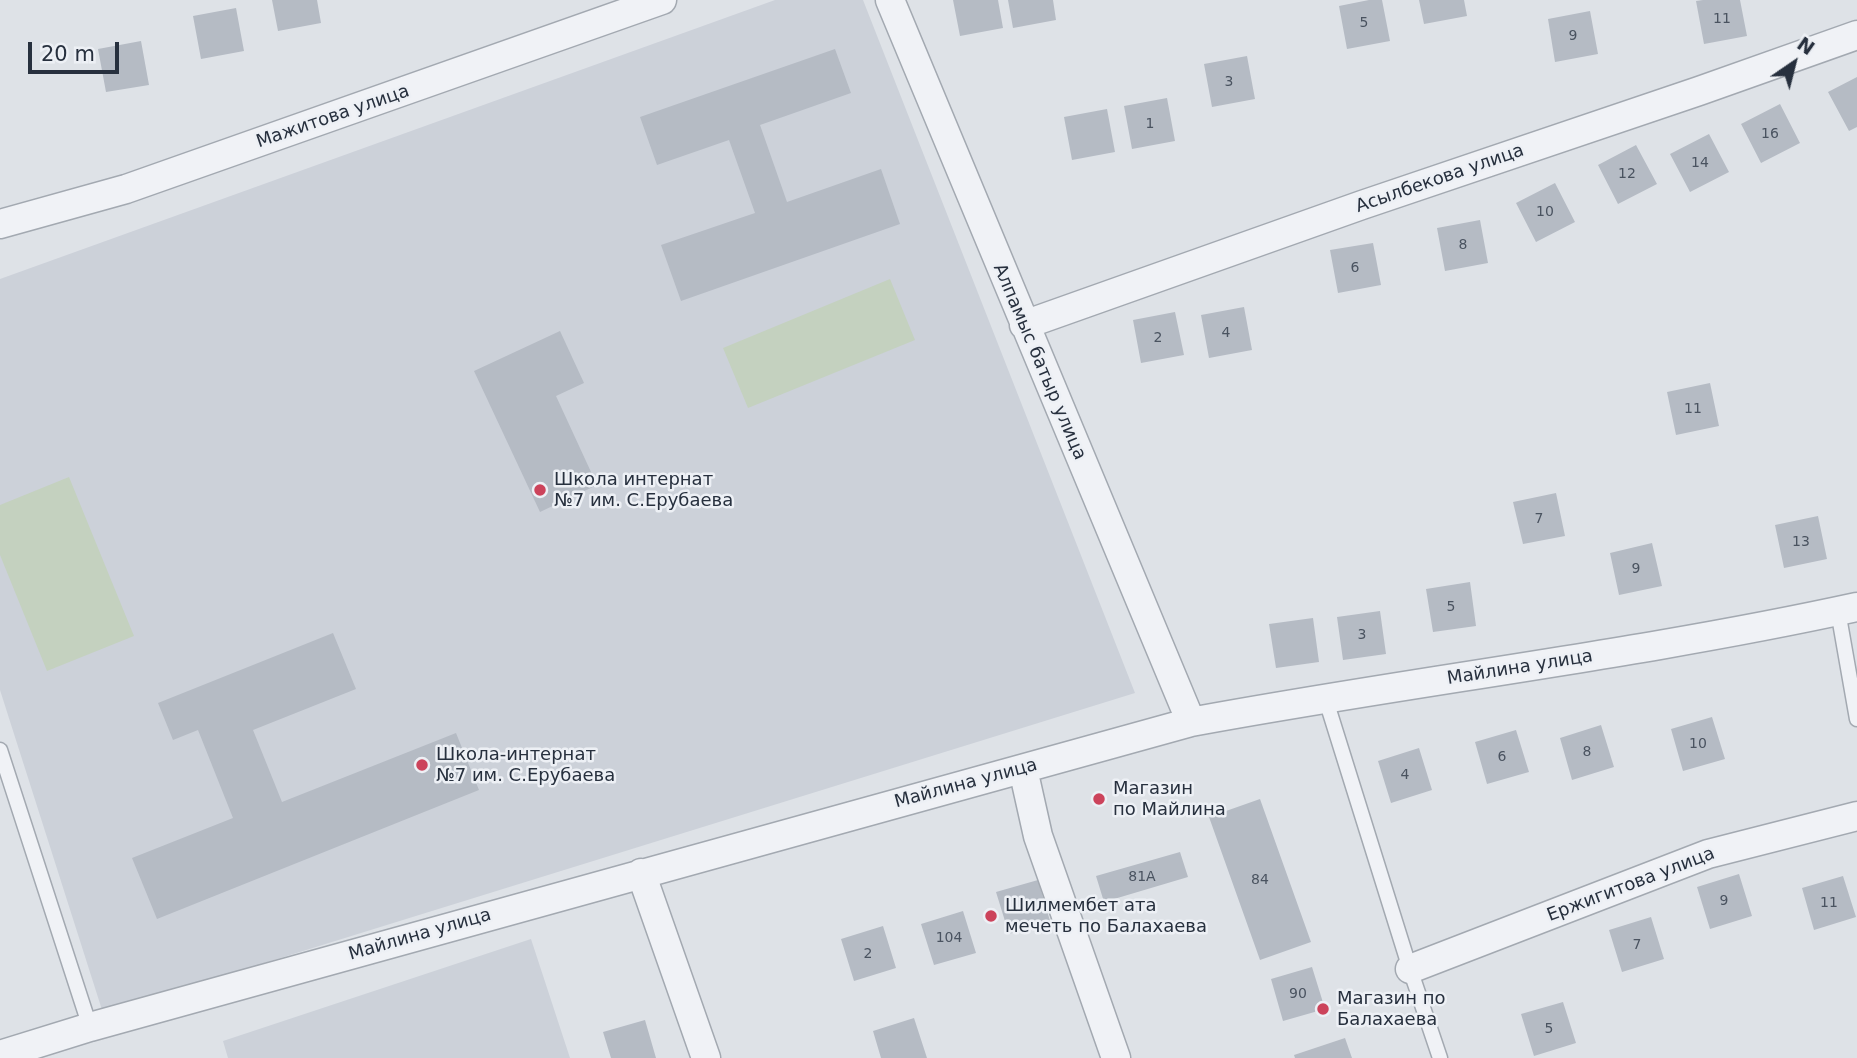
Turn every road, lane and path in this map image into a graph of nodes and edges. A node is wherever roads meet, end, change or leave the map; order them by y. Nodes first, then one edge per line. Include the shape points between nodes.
1 (662, 0) edge
2 (890, 0) edge
3 (1857, 35) edge
4 (0, 224) edge
5 (1024, 325) junction
6 (1848, 609) edge
7 (1325, 697) junction
8 (1857, 719) edge
9 (1191, 722) junction
10 (0, 750) edge
11 (1023, 769) junction
12 (1857, 816) edge
13 (640, 873) junction
14 (1410, 969) junction
15 (90, 1027) junction
16 (0, 1055) edge
17 (706, 1058) edge
18 (1116, 1058) edge
19 (1440, 1058) edge

1 - 4 street, Мажитова улица via 126,189
2 - 5 street, Алпамыс батыр улица
3 - 5 street, Асылбекова улица
5 - 9 street, Алпамыс батыр улица
6 - 7 street, Майлина улица via 1568,662
6 - 8 lane
7 - 9 street, Майлина улица
7 - 14 lane
9 - 11 street, Майлина улица
10 - 15 lane
11 - 13 street, Майлина улица
11 - 18 street via 1038,836
12 - 14 street, Ержигитова улица via 1708,854
13 - 15 street, Майлина улица
13 - 17 street
14 - 19 lane
15 - 16 street, Майлина улица

